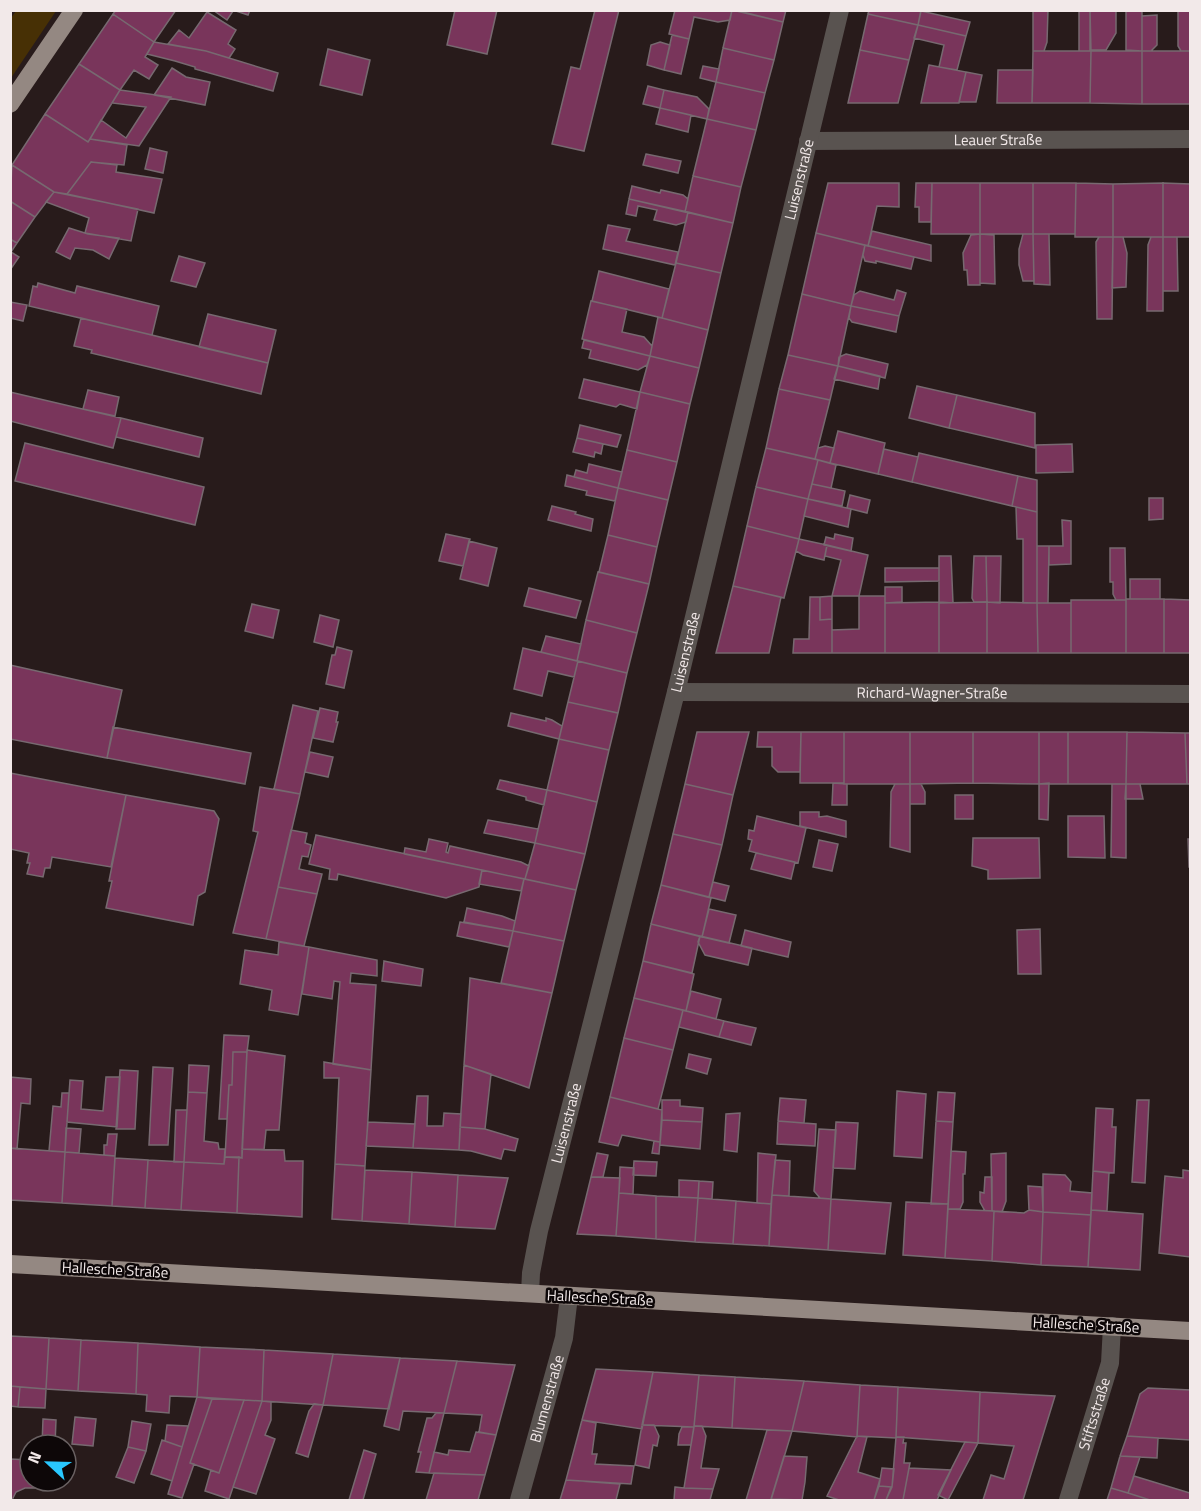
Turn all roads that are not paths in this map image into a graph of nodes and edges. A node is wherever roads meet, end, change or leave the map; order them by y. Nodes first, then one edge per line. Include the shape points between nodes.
1 (74, 10) edge
2 (840, 10) edge
3 (10, 104) edge
4 (1191, 140) edge
5 (808, 141) junction
6 (676, 692) junction
7 (1191, 694) edge
8 (10, 1264) edge
9 (530, 1293) junction
10 (569, 1296) junction
11 (1112, 1326) junction
12 (1191, 1331) edge
13 (519, 1500) edge
14 (1068, 1500) edge

1 - 3 main road
2 - 5 street, Luisenstraße
4 - 5 street, Leauer Straße
5 - 6 street, Luisenstraße
6 - 7 street, Richard-Wagner-Straße
6 - 9 street, Luisenstraße via 539,1231
8 - 9 main road, Hallesche Straße
9 - 10 main road, Hallesche Straße
10 - 11 main road, Hallesche Straße
10 - 13 street, Blumenstraße via 564,1338
11 - 12 main road, Hallesche Straße
11 - 14 street, Stiftsstraße via 1110,1364

